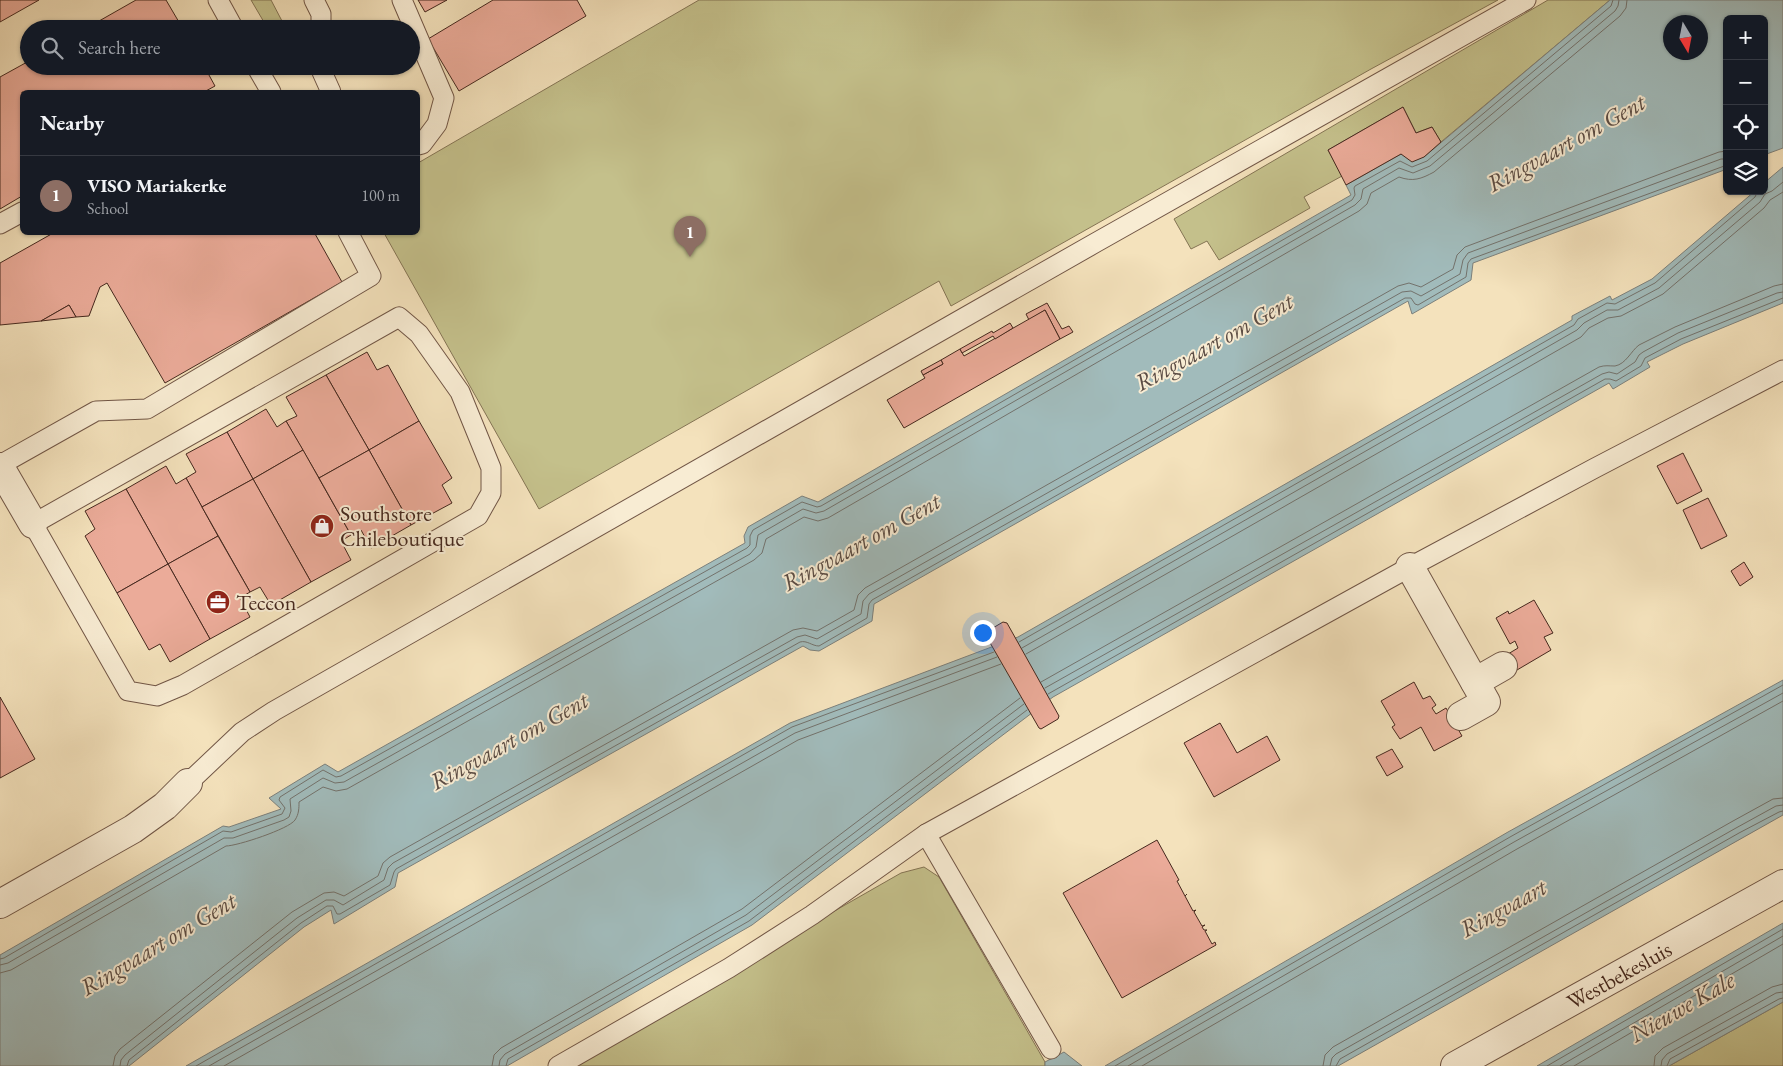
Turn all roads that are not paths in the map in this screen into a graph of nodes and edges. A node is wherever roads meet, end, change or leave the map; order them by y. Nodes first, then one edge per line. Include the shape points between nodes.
1 (218, 0) edge
2 (314, 0) edge
3 (402, 0) edge
4 (1526, 0) edge
5 (229, 20) edge
6 (321, 20) edge
7 (411, 20) edge
8 (420, 42) edge
9 (261, 75) edge
10 (323, 75) edge
11 (270, 90) edge
12 (330, 90) edge
13 (420, 144) edge
14 (20, 213) edge
15 (0, 224) edge
16 (350, 235) edge
17 (1783, 370) edge
18 (0, 466) edge
19 (33, 524) junction
20 (1410, 568) junction
21 (1503, 666) dead end
22 (1475, 682) junction
23 (1461, 716) dead end
24 (188, 783) joint
25 (926, 834) junction
26 (1783, 884) edge
27 (0, 904) edge
28 (1051, 1049) dead end
29 (558, 1066) edge
30 (1455, 1066) edge

1 - 5 lane
2 - 6 lane
3 - 7 lane
4 - 24 lane via 274,711 242,732
8 - 13 lane via 444,98 436,124
9 - 11 lane
10 - 12 lane
14 - 15 lane
16 - 18 lane via 371,276 146,409 96,411
17 - 20 lane
18 - 19 street
19 - 19 lane via 128,691 156,696 183,686 478,516 491,493 491,468 460,392 419,334 399,317
20 - 22 street
20 - 25 lane
21 - 22 street
22 - 23 street via 1486,702
24 - 27 street via 165,806 134,829
25 - 28 lane
25 - 29 lane via 812,916 730,968
26 - 30 street, Westbekesluis

